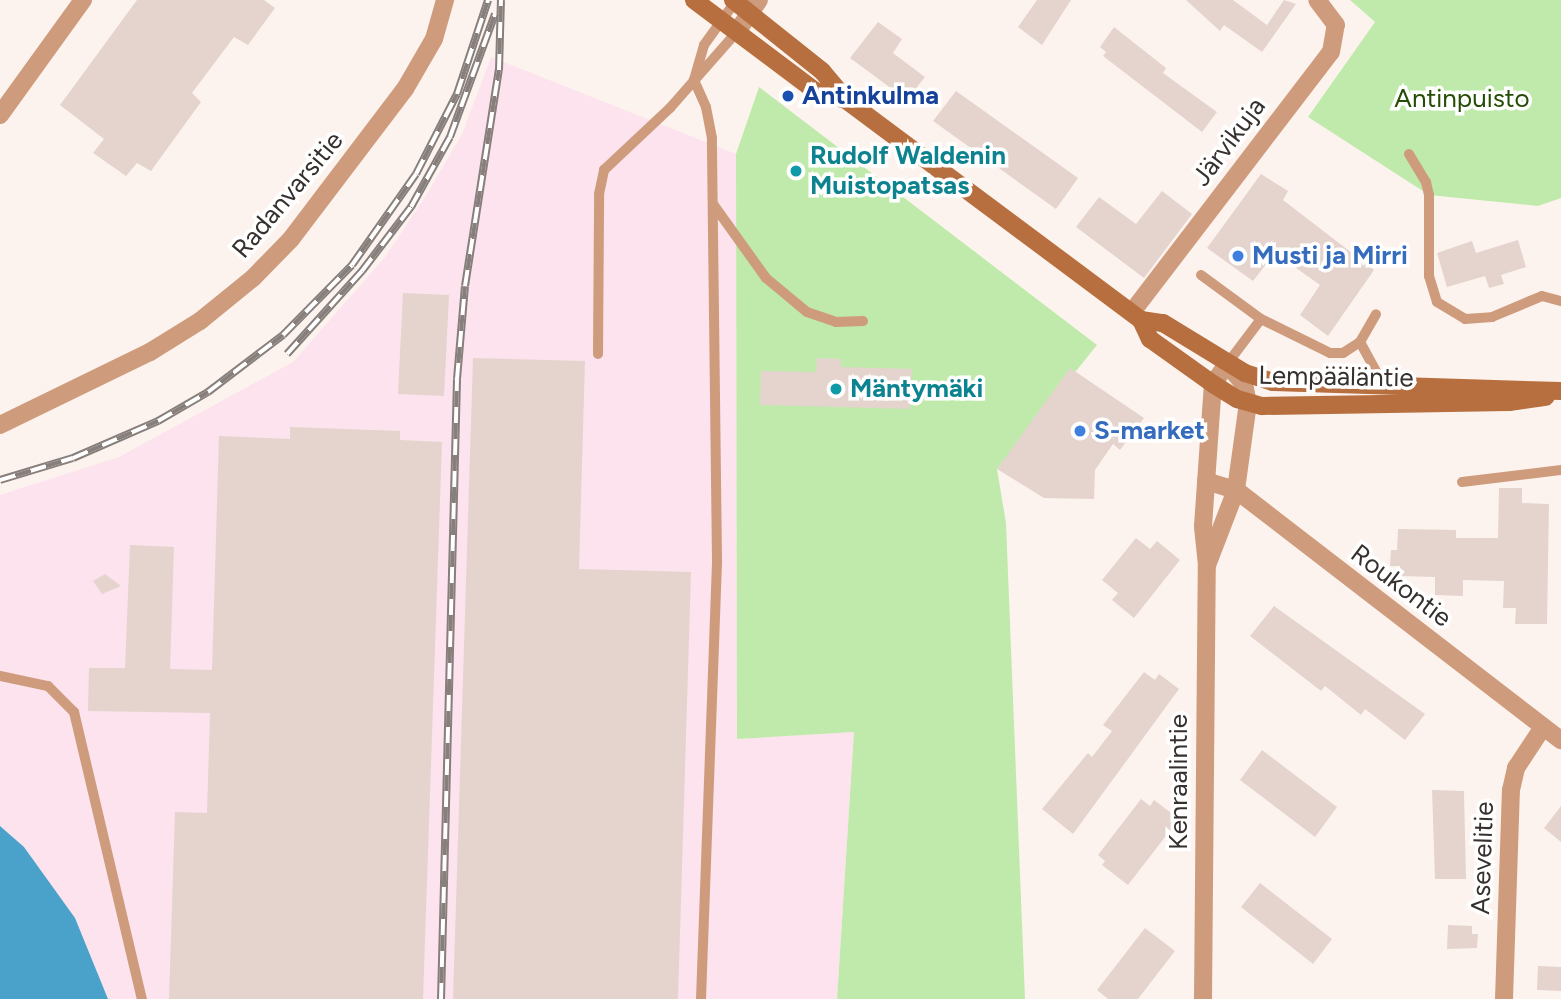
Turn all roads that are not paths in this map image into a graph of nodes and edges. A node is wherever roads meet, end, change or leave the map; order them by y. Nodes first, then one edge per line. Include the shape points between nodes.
1 (83, 0) edge
2 (445, 0) edge
3 (694, 0) edge
4 (1317, 0) edge
5 (735, 1) edge
6 (755, 7) edge
7 (720, 21) junction
8 (736, 33) junction
9 (694, 80) junction
10 (846, 100) junction
11 (0, 115) edge
12 (1409, 154) dead end
13 (713, 204) junction
14 (1201, 275) dead end
15 (1561, 301) edge
16 (1376, 314) dead end
17 (1137, 316) junction
18 (1261, 319) junction
19 (863, 321) dead end
20 (1360, 342) junction
21 (598, 354) dead end
22 (1227, 364) junction
23 (1213, 384) junction
24 (1383, 384) junction
25 (1561, 393) edge
26 (1248, 403) junction
27 (0, 425) edge
28 (1561, 470) edge
29 (1206, 481) junction
30 (1462, 482) dead end
31 (1236, 490) junction
32 (1206, 565) junction
33 (0, 676) edge
34 (1543, 727) junction
35 (1561, 740) edge
36 (142, 999) edge
37 (701, 999) edge
38 (1203, 999) edge
39 (1504, 999) edge

1 - 11 street
2 - 27 street, Radanvarsitie via 434,39 405,89 291,239 253,278 200,321 150,352
3 - 7 main road, Lempääläntie
4 - 17 street, Järvikuja via 1336,25 1331,52
5 - 6 main road, Lempääläntie
5 - 7 lane
6 - 8 street
6 - 10 main road, Lempääläntie
7 - 8 main road, Lempääläntie
7 - 9 lane via 704,45
8 - 9 lane
8 - 10 main road, Lempääläntie via 815,91
9 - 13 lane via 712,138
9 - 21 lane via 604,170 599,194
10 - 17 main road, Lempääläntie
12 - 15 lane via 1429,195 1429,276 1437,302 1465,319 1492,317 1542,296
13 - 19 lane via 766,278 807,312 835,322
13 - 37 lane via 716,560
14 - 18 lane
16 - 20 lane
17 - 22 main road, Lempääläntie via 1163,323
17 - 23 main road, Lempääläntie via 1150,338
18 - 20 lane via 1330,353 1343,353
18 - 22 lane
20 - 24 lane
22 - 23 street
22 - 24 main road, Lempääläntie via 1273,382
22 - 26 street via 1244,384
23 - 26 main road, Lempääläntie
23 - 29 street, Kenraalintie
24 - 25 main road, Lempääläntie
25 - 26 main road, Lempääläntie via 1446,404 1272,407
26 - 31 street, Kenraalintie
28 - 30 lane
29 - 31 street, Roukontie
29 - 32 street, Kenraalintie
31 - 32 street, Kenraalintie
31 - 34 street, Roukontie
32 - 38 street, Kenraalintie
33 - 36 lane via 48,686 74,712
34 - 35 street, Roukontie
34 - 39 street, Asevelitie via 1516,768 1511,790

